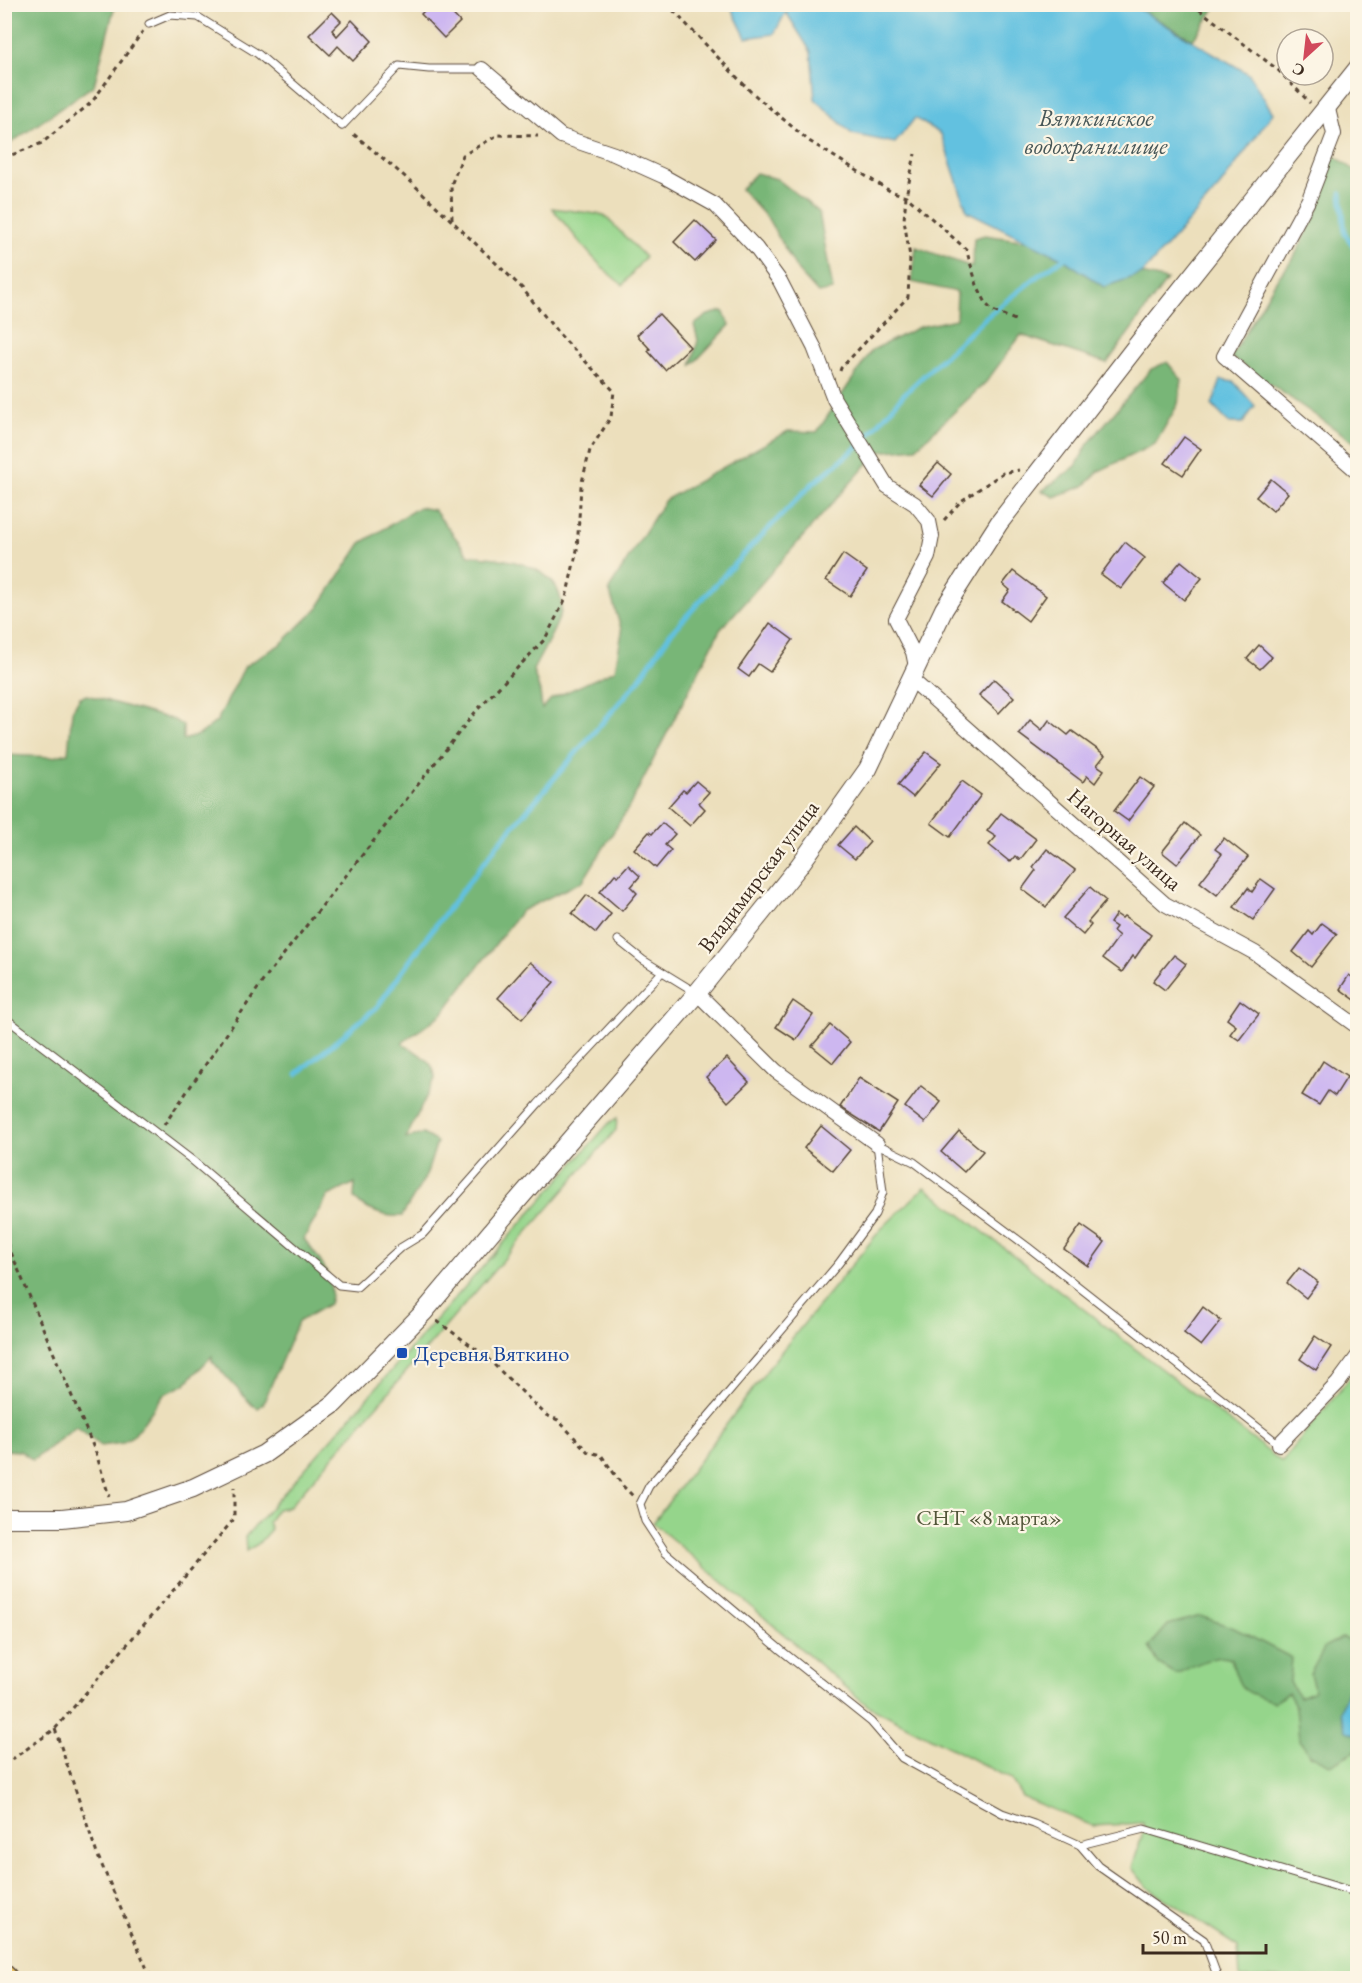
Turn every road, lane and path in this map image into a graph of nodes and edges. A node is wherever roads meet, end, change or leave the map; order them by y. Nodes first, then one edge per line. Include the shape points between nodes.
1 (667, 4) edge
2 (1192, 4) edge
3 (148, 24) joint
4 (1358, 68) edge
5 (482, 69) joint
6 (1319, 104) junction
7 (342, 126) junction
8 (561, 136) junction
9 (915, 154) dead end
10 (4, 158) edge
11 (906, 196) junction
12 (452, 220) junction
13 (1016, 321) dead end
14 (834, 399) junction
15 (1021, 469) dead end
16 (1358, 472) edge
17 (932, 536) junction
18 (914, 673) junction
19 (618, 940) dead end
20 (662, 972) junction
21 (698, 993) junction
22 (4, 1017) edge
23 (1358, 1027) edge
24 (158, 1134) junction
25 (877, 1144) junction
26 (4, 1236) edge
27 (424, 1312) junction
28 (1358, 1356) edge
29 (1279, 1444) joint
30 (234, 1469) junction
31 (640, 1504) junction
32 (114, 1512) junction
33 (4, 1518) edge
34 (56, 1729) junction
35 (4, 1765) edge
36 (1080, 1845) junction
37 (1358, 1893) edge
38 (151, 1978) edge
39 (1218, 1978) edge

1 - 11 path via 750,91 809,141 890,191
2 - 6 path
3 - 7 lane via 170,15 198,17 258,54
3 - 10 path via 92,102 42,143
4 - 6 street, Владимирская улица
5 - 7 lane via 399,66
5 - 8 street
6 - 16 street via 1334,134 1309,199 1224,356
6 - 18 street, Владимирская улица via 999,523 944,609
7 - 12 path
8 - 12 path via 498,135 463,155 451,185
8 - 14 street via 614,154 715,205 756,248 780,281 814,347
9 - 11 path
11 - 13 path via 966,249 987,305
11 - 14 path via 908,297 841,368
12 - 24 path via 522,288 559,334 614,391 610,417 590,450 580,486 577,550 566,598 544,639 477,710 265,978
14 - 17 street via 887,486 915,504 928,521
15 - 17 path via 1003,473 961,501
17 - 18 street via 928,557 896,619 913,652
18 - 21 street, Владимирская улица via 868,769 799,866
18 - 23 street, Нагорная улица via 1165,904 1255,952
19 - 20 lane
20 - 21 lane
20 - 24 lane via 423,1234 400,1248 357,1287 339,1285
21 - 25 street via 776,1071
21 - 27 street, Владимирская улица
22 - 24 lane
25 - 29 lane via 914,1162 1028,1247
25 - 31 lane via 883,1192 875,1214 839,1263 649,1486
26 - 32 path via 96,1453
27 - 30 street, Владимирская улица via 334,1404 264,1454
27 - 31 path via 484,1355 588,1452 601,1455
28 - 29 street via 1338,1383
30 - 32 street, Владимирская улица via 193,1488
30 - 34 path via 234,1519
31 - 36 lane via 645,1521 666,1553 871,1722 902,1758 1002,1813
32 - 33 street, Владимирская улица via 62,1518
34 - 35 path
34 - 38 path via 97,1854
36 - 37 lane via 1144,1829
36 - 39 lane via 1098,1866 1204,1940

